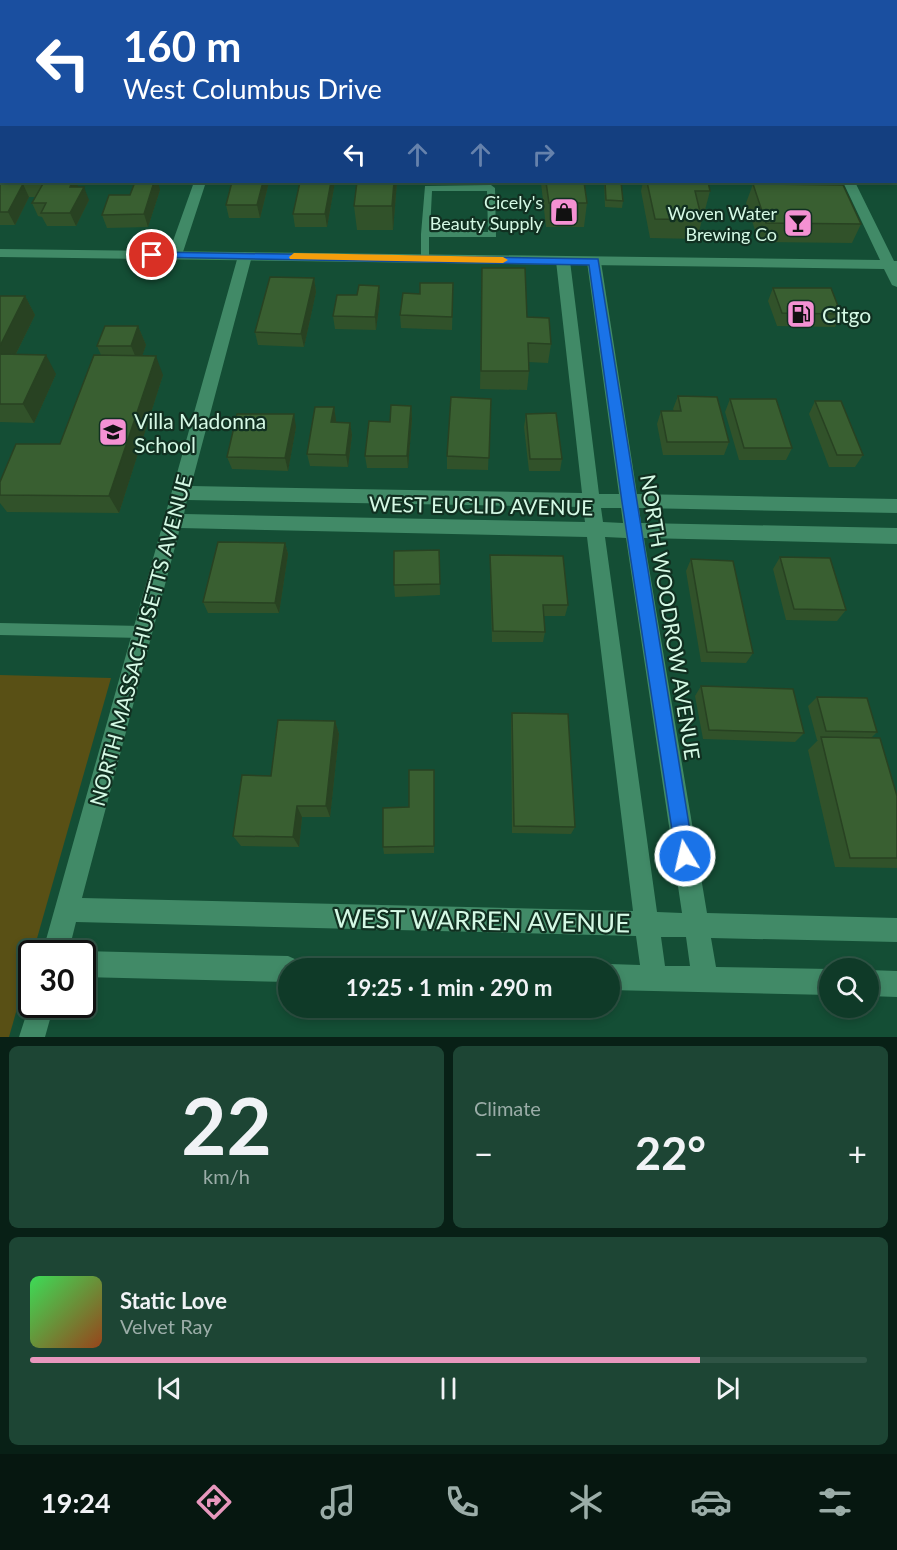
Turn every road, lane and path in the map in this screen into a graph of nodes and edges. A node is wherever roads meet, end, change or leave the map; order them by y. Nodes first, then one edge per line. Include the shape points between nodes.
1 (200, 183) edge
2 (850, 183) edge
3 (425, 234) junction
4 (0, 253) edge
5 (175, 255) junction
6 (245, 256) junction
7 (424, 259) junction
8 (563, 261) junction
9 (594, 261) junction
10 (893, 265) edge
11 (897, 282) edge
12 (180, 493) junction
13 (591, 501) junction
14 (629, 502) junction
15 (897, 506) edge
16 (172, 521) junction
17 (595, 530) junction
18 (633, 531) junction
19 (897, 536) edge
20 (0, 629) edge
21 (142, 632) junction
22 (67, 910) junction
23 (647, 924) junction
24 (696, 926) junction
25 (897, 930) edge
26 (59, 940) edge
27 (96, 964) edge
28 (278, 969) edge
29 (620, 977) edge
30 (654, 978) junction
31 (705, 980) junction
32 (819, 982) edge
33 (879, 983) edge
34 (897, 984) edge
35 (37, 1018) edge
36 (32, 1037) edge

1 - 5 street
2 - 10 street
3 - 3 lane via 428,188 491,188 493,235
3 - 7 lane
4 - 5 street
5 - 6 street
6 - 7 street
6 - 12 street, NORTH MASSACHUSETTS AVENUE
7 - 8 street
8 - 9 street
8 - 13 street
9 - 10 street
9 - 14 street, NORTH WOODROW AVENUE
10 - 11 street
12 - 13 street, WEST EUCLID AVENUE
12 - 16 street, NORTH MASSACHUSETTS AVENUE
13 - 14 street, WEST EUCLID AVENUE
13 - 17 street
14 - 15 street, WEST EUCLID AVENUE
14 - 18 street, NORTH WOODROW AVENUE
16 - 17 street, WEST EUCLID AVENUE
16 - 21 street, NORTH MASSACHUSETTS AVENUE
17 - 18 street, WEST EUCLID AVENUE
17 - 23 street
18 - 19 street, WEST EUCLID AVENUE
18 - 24 street, NORTH WOODROW AVENUE
20 - 21 lane
21 - 22 street, NORTH MASSACHUSETTS AVENUE
22 - 23 street, WEST WARREN AVENUE
22 - 26 street, NORTH MASSACHUSETTS AVENUE
23 - 24 street, WEST WARREN AVENUE
23 - 30 street
24 - 25 street, WEST WARREN AVENUE
24 - 31 street, NORTH WOODROW AVENUE
27 - 28 street
29 - 30 street
30 - 31 street
31 - 32 street
33 - 34 street
35 - 36 street

